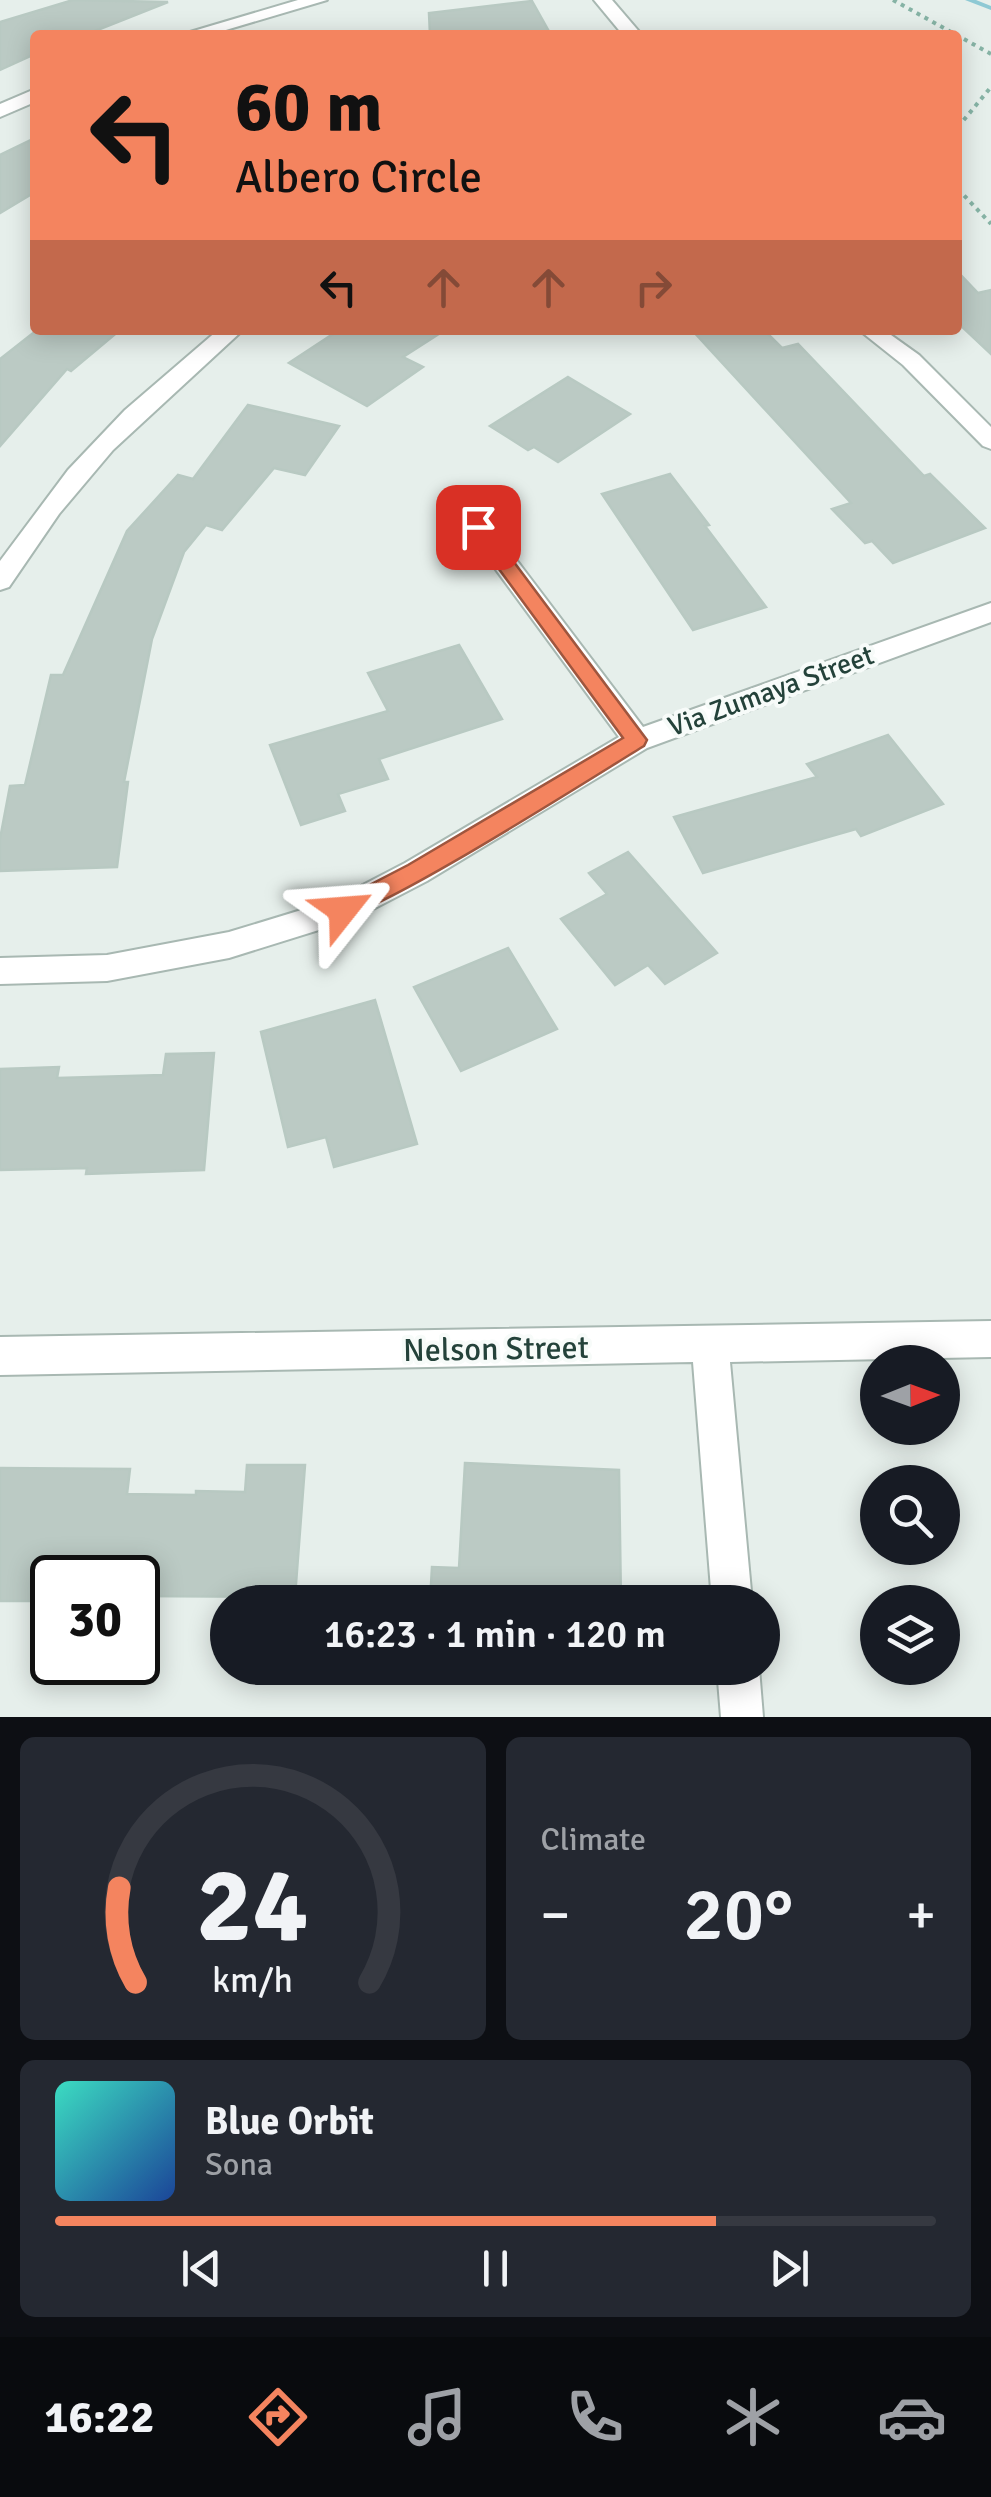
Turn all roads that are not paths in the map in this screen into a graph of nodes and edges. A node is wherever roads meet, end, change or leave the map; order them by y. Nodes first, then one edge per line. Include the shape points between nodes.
1 (318, 0) edge
2 (602, 0) edge
3 (207, 30) edge
4 (628, 30) edge
5 (30, 98) edge
6 (0, 111) edge
7 (226, 335) edge
8 (877, 335) edge
9 (991, 441) edge
10 (478, 527) dead end
11 (0, 581) edge
12 (991, 612) edge
13 (637, 740) junction
14 (0, 971) edge
15 (991, 1339) edge
16 (710, 1346) junction
17 (0, 1356) edge
18 (731, 1585) edge
19 (739, 1685) edge
20 (742, 1717) edge

1 - 3 street
2 - 4 street
5 - 6 street
7 - 11 street via 160,386 94,453
8 - 9 street
10 - 13 street
12 - 13 street, Via Zumaya Street
13 - 14 street, Via Zumaya Street via 343,910 229,945 107,968
15 - 16 street, Nelson Street
16 - 17 street, Nelson Street
16 - 18 street
19 - 20 street

